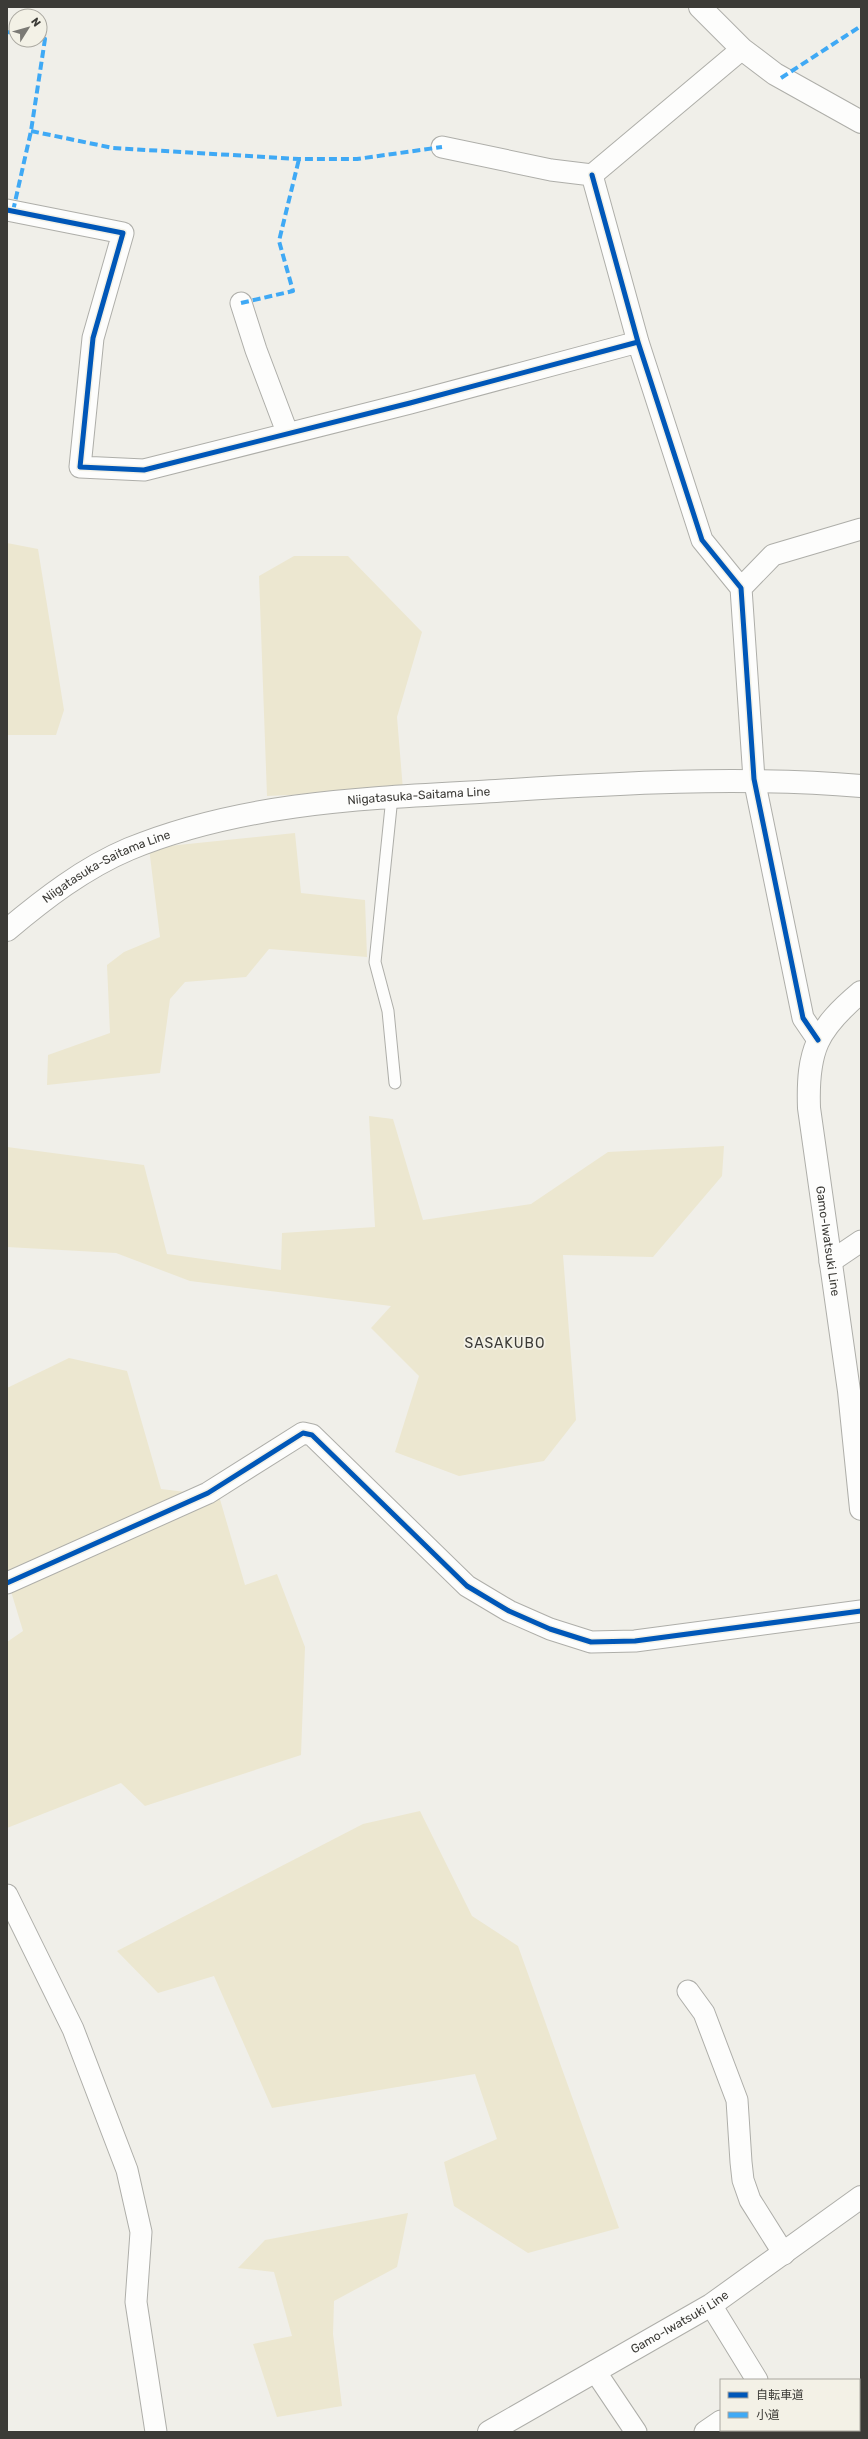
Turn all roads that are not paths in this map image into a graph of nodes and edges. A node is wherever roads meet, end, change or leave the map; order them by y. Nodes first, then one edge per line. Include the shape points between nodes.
1 (700, 7) edge
2 (742, 49) junction
3 (861, 122) edge
4 (442, 147) dead end
5 (592, 175) junction
6 (7, 210) edge
7 (241, 303) dead end
8 (638, 342) junction
9 (287, 432) junction
10 (861, 529) edge
11 (741, 588) junction
12 (754, 779) junction
13 (861, 786) edge
14 (392, 797) junction
15 (7, 930) edge
16 (861, 992) edge
17 (818, 1040) junction
18 (395, 1083) dead end
19 (861, 1241) edge
20 (830, 1262) junction
21 (861, 1509) edge
22 (7, 1583) edge
23 (861, 1611) edge
24 (7, 1895) edge
25 (688, 1991) dead end
26 (861, 2197) edge
27 (784, 2254) junction
28 (711, 2305) junction
29 (595, 2371) junction
30 (756, 2379) edge
31 (720, 2422) edge
32 (496, 2430) edge
33 (156, 2432) edge
34 (636, 2432) edge
35 (705, 2432) edge

1 - 2 main road
2 - 3 main road via 775,74
2 - 5 street
4 - 5 street via 551,170
5 - 8 street
6 - 9 street via 123,233 93,338 80,467 144,470
7 - 9 street
8 - 9 street via 410,403
8 - 11 street via 702,540
10 - 11 street via 773,555
11 - 12 street
12 - 13 main road, Niigatasuka-Saitama Line
12 - 14 main road, Niigatasuka-Saitama Line via 635,782
12 - 17 street via 803,1018
14 - 15 main road, Niigatasuka-Saitama Line via 356,799 231,816 182,830 127,850 81,875 43,900
14 - 18 lane via 375,962 388,1011
16 - 17 main road, Gamo-Iwatsuki Line via 826,1025
17 - 20 main road, Gamo-Iwatsuki Line via 811,1058 809,1073 809,1108
19 - 20 street
20 - 21 main road, Gamo-Iwatsuki Line via 849,1392
22 - 23 street via 208,1493 303,1433 312,1435 467,1586 509,1611 550,1629 591,1642 635,1641
24 - 33 street via 73,2029 127,2170 141,2232 136,2302
25 - 27 street via 704,2013 737,2100 742,2168 750,2200
26 - 27 main road, Gamo-Iwatsuki Line
27 - 28 main road, Gamo-Iwatsuki Line
28 - 29 main road, Gamo-Iwatsuki Line
28 - 30 street
29 - 32 main road, Gamo-Iwatsuki Line
29 - 34 street
31 - 35 street

